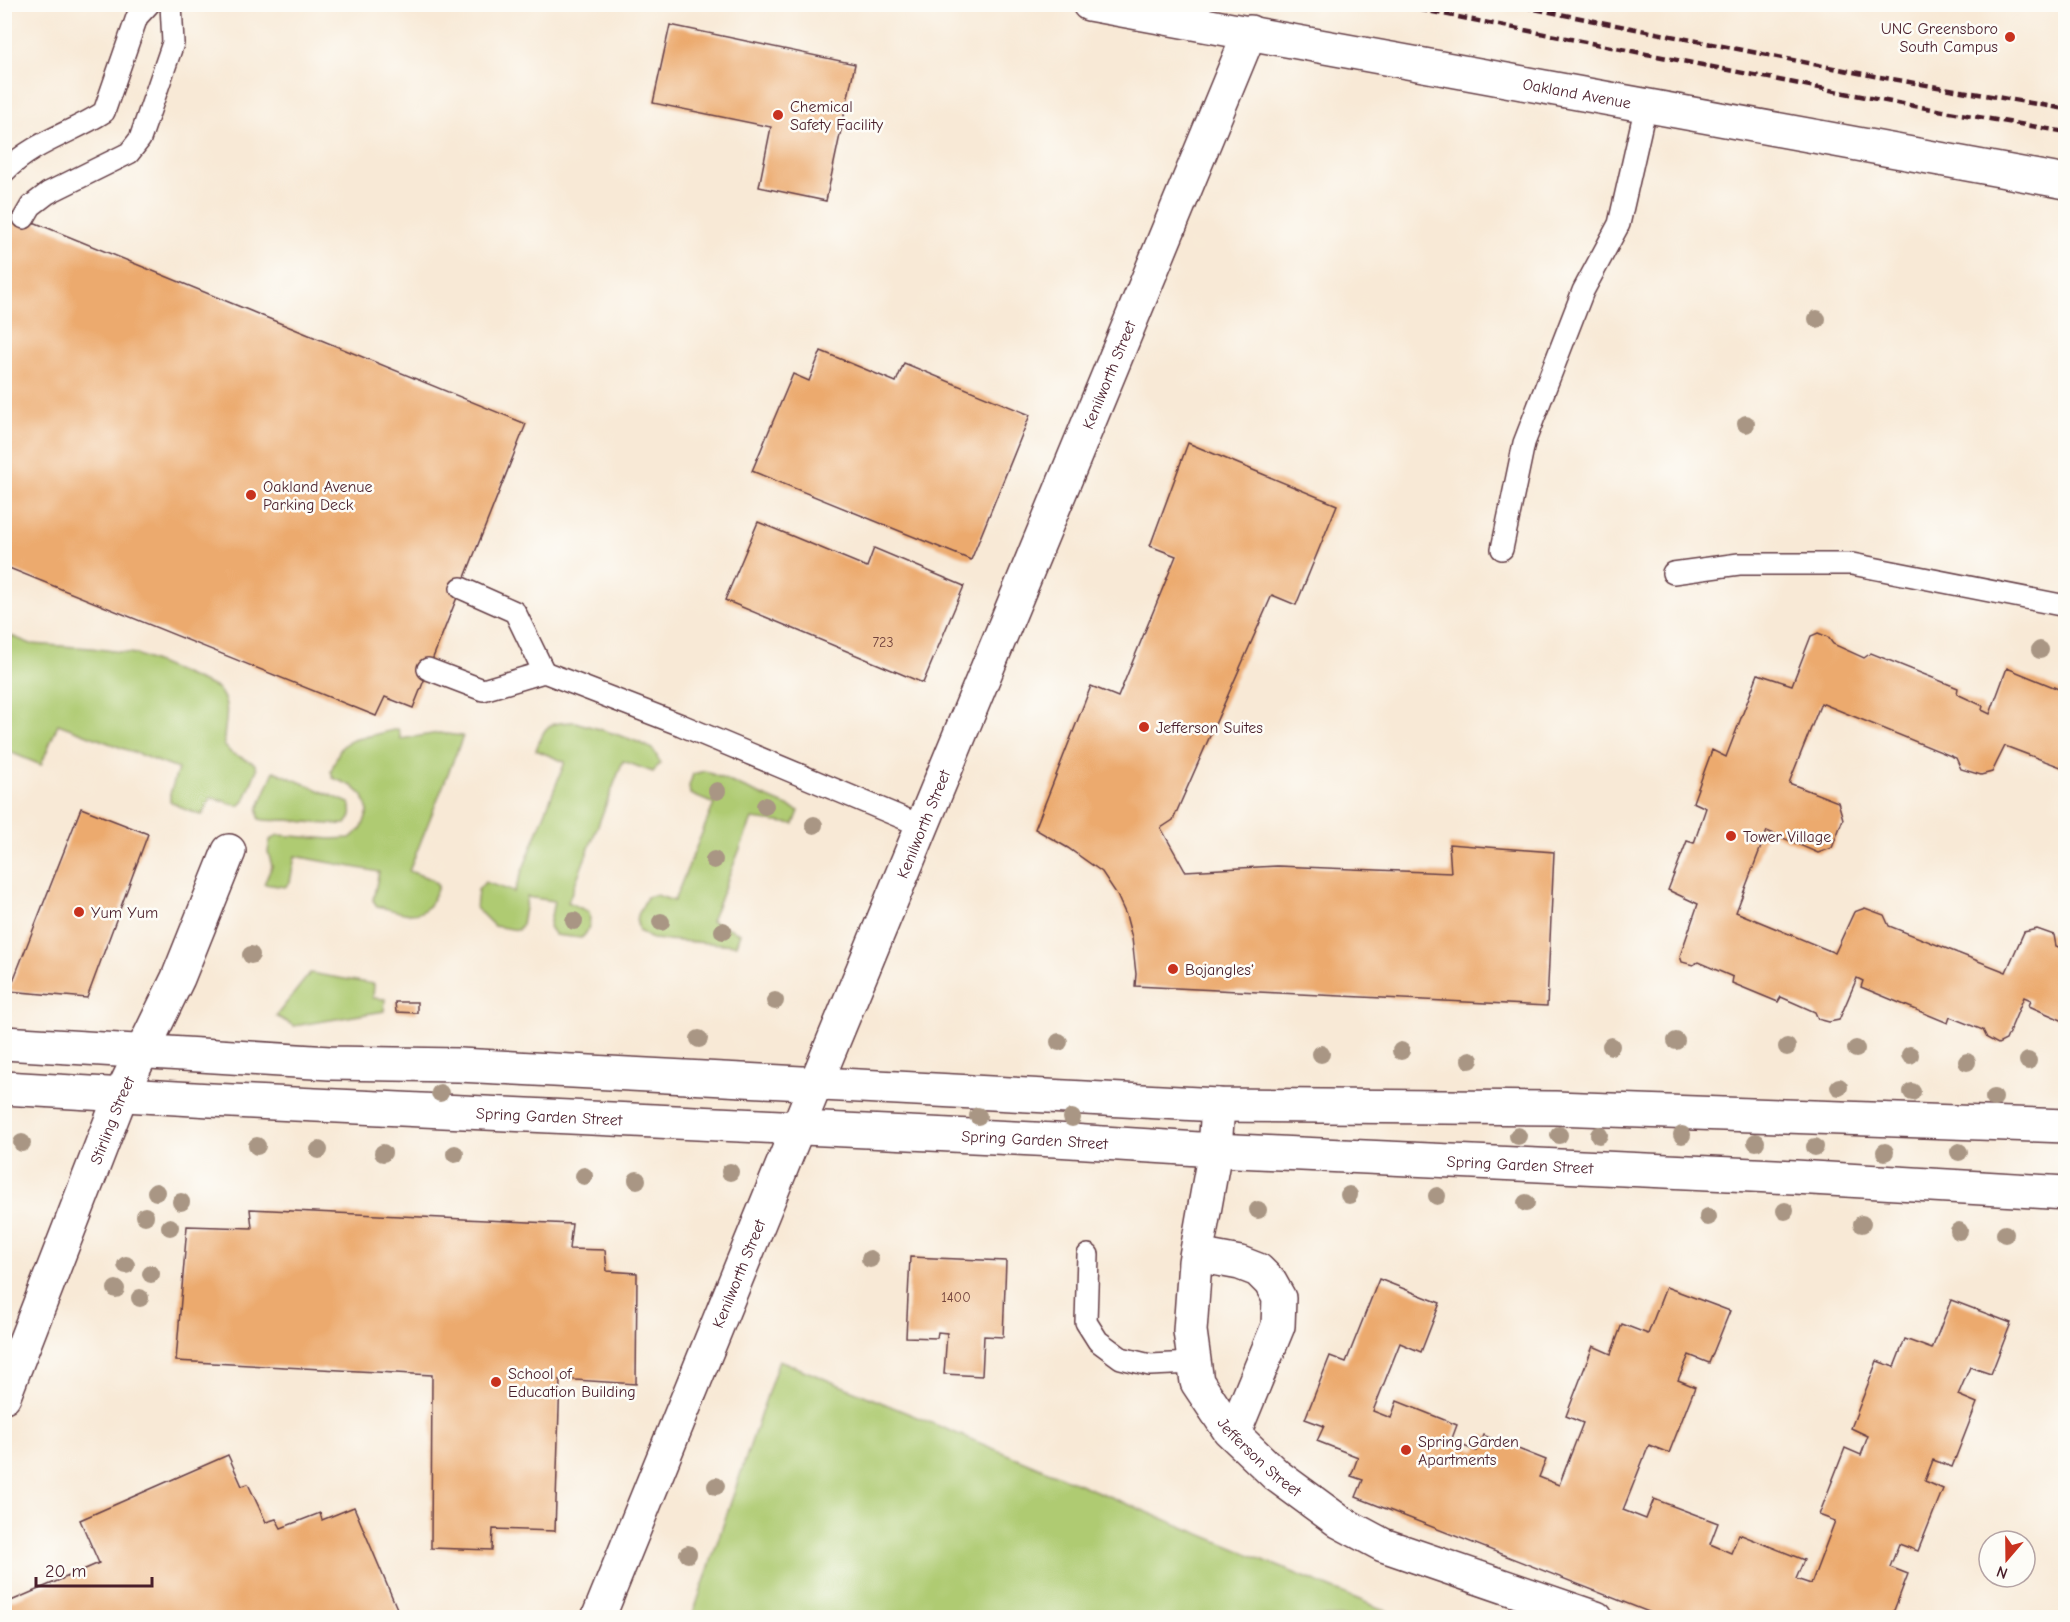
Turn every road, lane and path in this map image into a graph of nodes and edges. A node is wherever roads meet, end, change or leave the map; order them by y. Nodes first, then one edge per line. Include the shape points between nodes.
1 (149, 4) edge
2 (171, 4) edge
3 (1089, 4) edge
4 (1250, 32) junction
5 (1646, 105) junction
6 (4, 172) edge
7 (2066, 182) edge
8 (24, 218) dead end
9 (1502, 549) dead end
10 (1673, 573) dead end
11 (461, 588) dead end
12 (2066, 606) edge
13 (428, 669) dead end
14 (544, 672) junction
15 (922, 826) junction
16 (229, 851) dead end
17 (4, 1043) edge
18 (142, 1052) junction
19 (816, 1083) junction
20 (4, 1088) edge
21 (121, 1095) junction
22 (1218, 1105) junction
23 (2066, 1126) edge
24 (799, 1127) junction
25 (1215, 1150) junction
26 (2066, 1193) edge
27 (1088, 1255) dead end
28 (1197, 1255) junction
29 (1194, 1363) junction
30 (4, 1396) edge
31 (1234, 1433) junction
32 (598, 1617) edge
33 (1596, 1617) edge

1 - 6 lane via 137,16 104,112 46,141
2 - 8 lane via 173,44 140,139 129,153 48,193 31,206
3 - 4 street, Oakland Avenue
4 - 5 street, Oakland Avenue
4 - 15 street, Kenilworth Street
5 - 7 street, Oakland Avenue
5 - 9 lane via 1618,224 1582,291 1524,443
10 - 12 lane via 1739,564 1852,564
11 - 14 lane via 514,612
13 - 14 lane via 483,690
14 - 15 lane via 681,724
15 - 19 street, Kenilworth Street
16 - 18 street, Stirling Street via 178,978
17 - 18 street
18 - 19 street
18 - 21 street, Stirling Street
19 - 22 street
19 - 24 street, Kenilworth Street
20 - 21 street, Spring Garden Street
21 - 24 street, Spring Garden Street
21 - 30 street, Stirling Street
22 - 23 street via 1555,1108
22 - 25 street, Jefferson Street
24 - 25 street, Spring Garden Street
24 - 32 street, Kenilworth Street
25 - 26 street, Spring Garden Street
25 - 28 street, Jefferson Street
27 - 29 lane via 1086,1322 1098,1341 1121,1358 1150,1365
28 - 29 street, Jefferson Street via 1190,1331
28 - 31 street via 1258,1270 1279,1298 1278,1326
29 - 31 street, Jefferson Street via 1197,1382
31 - 33 street, Jefferson Street via 1276,1475 1340,1522 1383,1545

